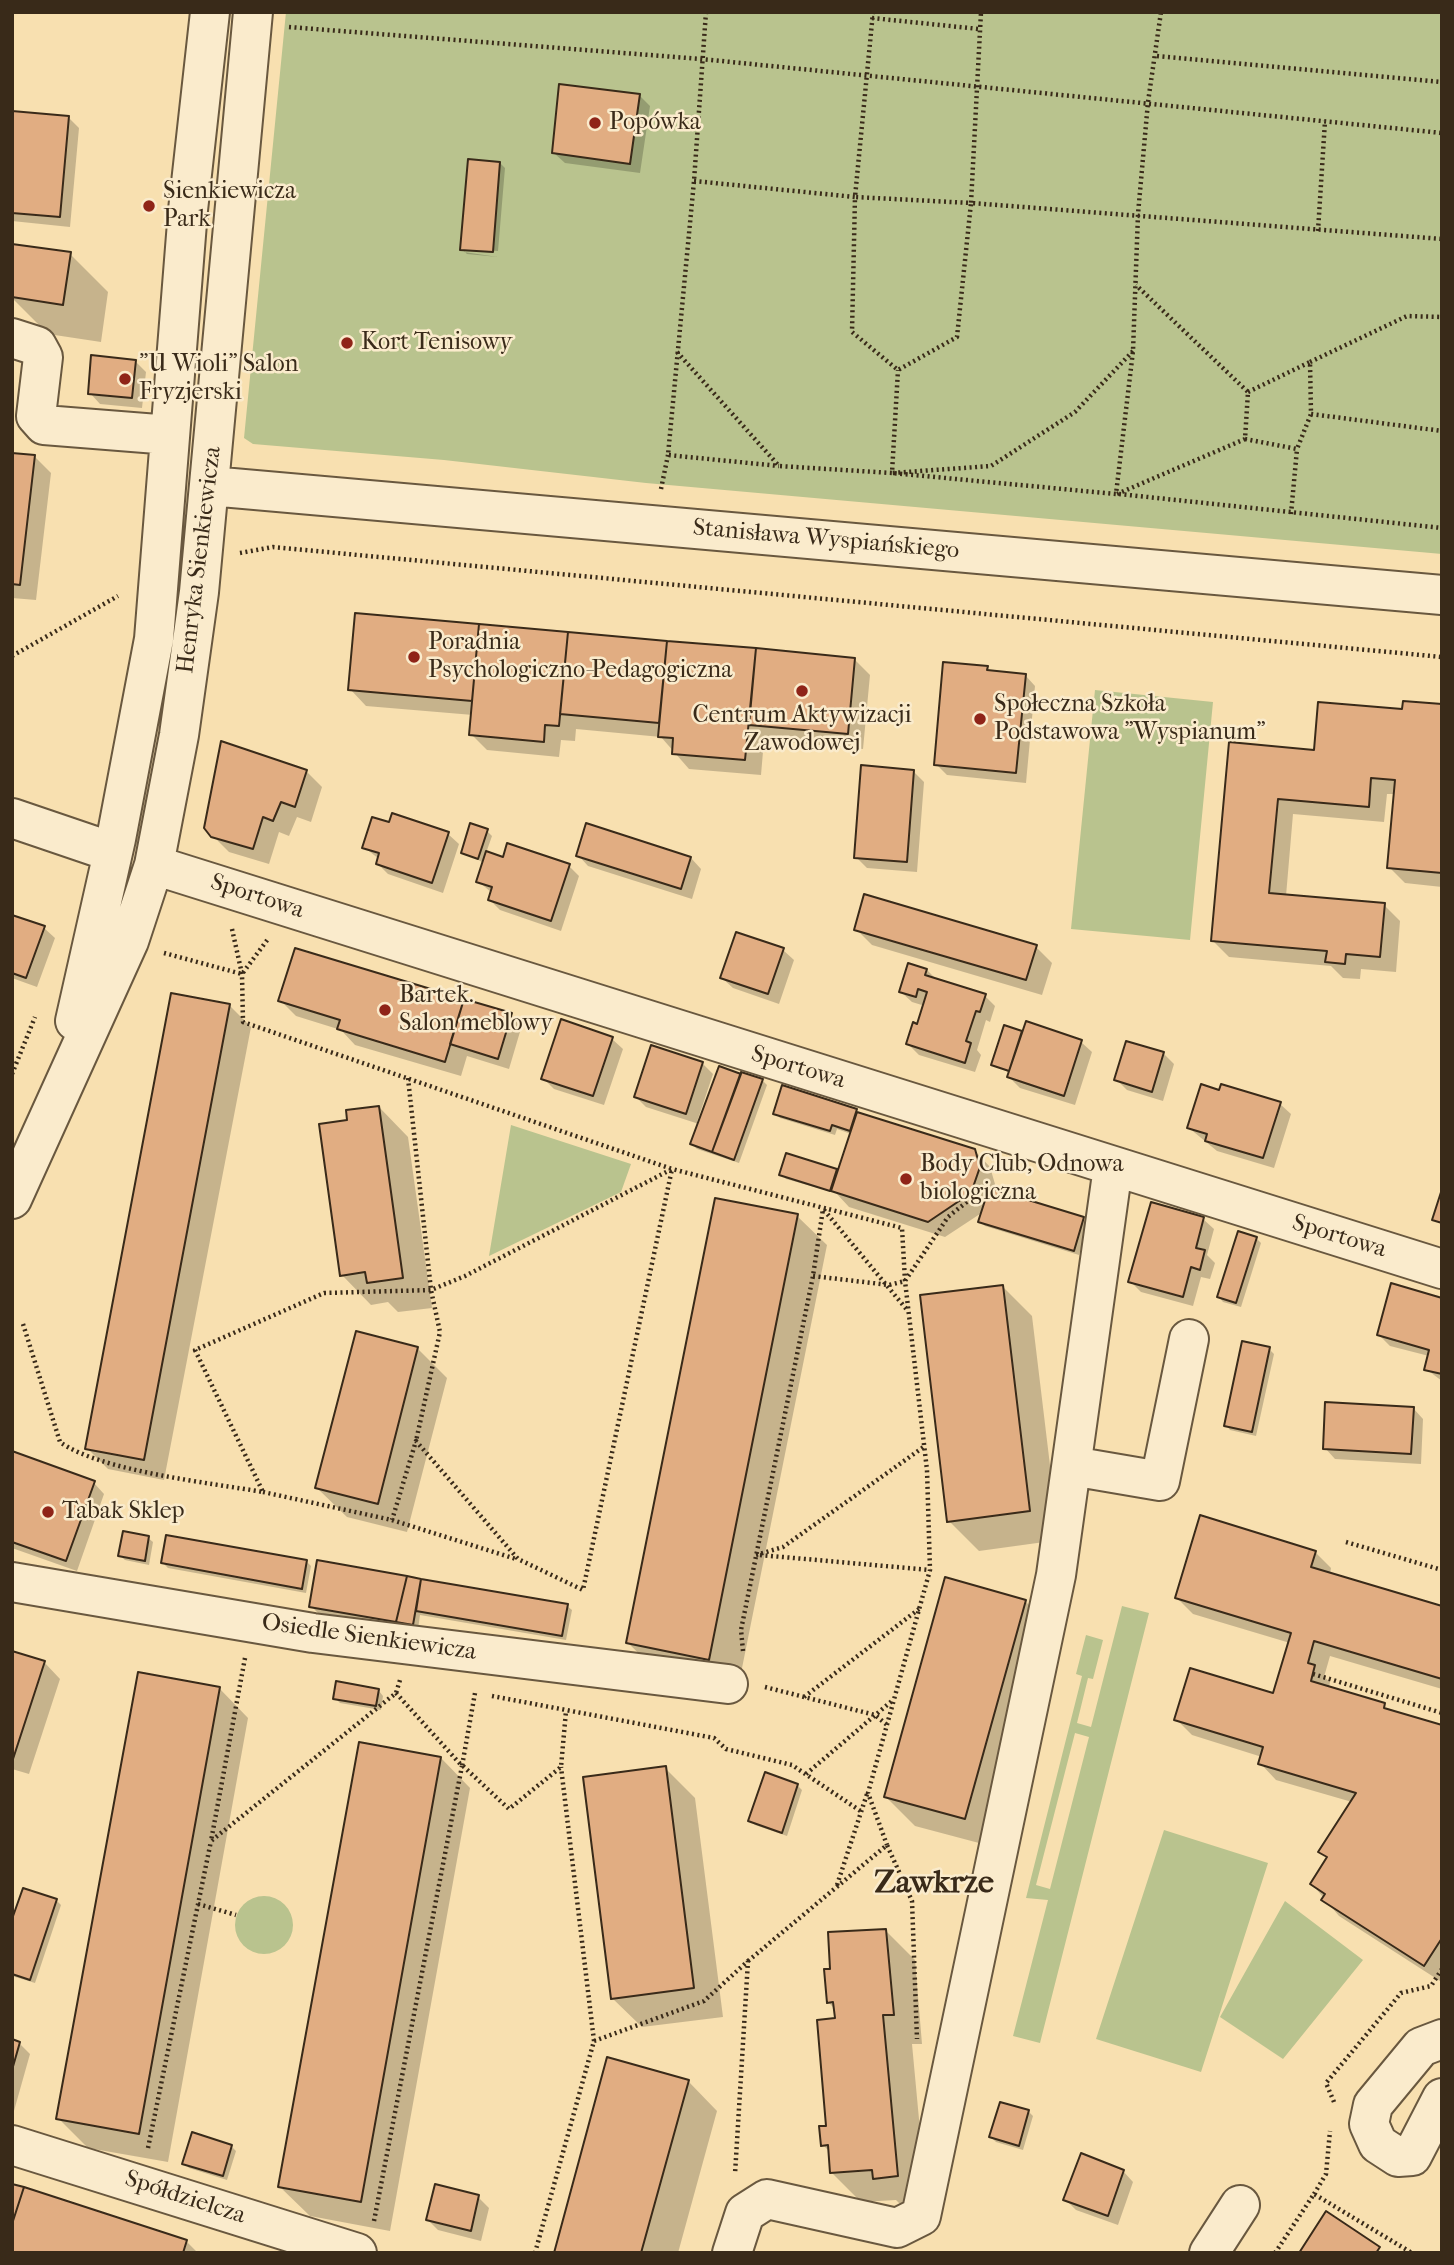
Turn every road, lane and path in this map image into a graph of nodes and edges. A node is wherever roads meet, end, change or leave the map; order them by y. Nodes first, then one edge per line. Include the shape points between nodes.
1 (210, 12) edge
2 (706, 12) edge
3 (981, 12) edge
4 (1161, 12) edge
5 (872, 15) edge
6 (269, 20) edge
7 (979, 29) junction
8 (1157, 56) junction
9 (701, 59) junction
10 (865, 78) junction
11 (1442, 82) edge
12 (976, 87) junction
13 (1148, 102) junction
14 (1325, 121) junction
15 (1442, 133) edge
16 (694, 181) junction
17 (855, 197) junction
18 (971, 203) junction
19 (1138, 215) junction
20 (1318, 231) junction
21 (1442, 239) edge
22 (1136, 285) junction
23 (1442, 317) edge
24 (12, 338) edge
25 (1133, 351) junction
26 (677, 352) junction
27 (1310, 362) junction
28 (898, 370) junction
29 (1248, 392) junction
30 (1311, 414) junction
31 (1442, 431) edge
32 (170, 435) junction
33 (1245, 439) junction
34 (1297, 449) junction
35 (668, 455) junction
36 (779, 466) junction
37 (892, 473) junction
38 (210, 486) junction
39 (660, 493) dead end
40 (1116, 494) junction
41 (1291, 514) junction
42 (1442, 528) edge
43 (236, 562) dead end
44 (120, 595) dead end
45 (1442, 595) edge
46 (12, 656) edge
47 (1442, 657) edge
48 (12, 818) edge
49 (112, 852) junction
50 (154, 865) junction
51 (229, 920) dead end
52 (408, 1078) junction
53 (61, 1087) junction
54 (1113, 1167) junction
55 (672, 1169) junction
56 (984, 1188) dead end
57 (12, 1199) edge
58 (824, 1209) junction
59 (1442, 1269) edge
60 (813, 1276) junction
61 (905, 1281) junction
62 (889, 1285) junction
63 (431, 1290) junction
64 (909, 1312) junction
65 (23, 1324) dead end
66 (1189, 1339) dead end
67 (416, 1441) junction
68 (925, 1446) junction
69 (1072, 1466) junction
70 (263, 1492) junction
71 (392, 1520) junction
72 (1346, 1542) dead end
73 (756, 1555) junction
74 (518, 1559) junction
75 (930, 1570) junction
76 (1442, 1570) edge
77 (12, 1582) edge
78 (919, 1609) junction
79 (246, 1650) dead end
80 (1312, 1674) dead end
81 (743, 1675) junction
82 (401, 1678) dead end
83 (396, 1693) junction
84 (475, 1693) dead end
85 (804, 1697) junction
86 (894, 1700) junction
87 (566, 1711) dead end
88 (1442, 1713) edge
89 (876, 1715) junction
90 (887, 1725) junction
91 (714, 1738) dead end
92 (462, 1766) junction
93 (561, 1767) junction
94 (806, 1774) junction
95 (868, 1793) junction
96 (862, 1812) junction
97 (211, 1840) junction
98 (887, 1845) junction
99 (836, 1887) junction
100 (198, 1904) junction
101 (236, 1915) dead end
102 (748, 1961) junction
103 (1442, 2039) edge
104 (594, 2041) junction
105 (918, 2049) dead end
106 (1442, 2098) edge
107 (12, 2145) edge
108 (141, 2183) junction
109 (1240, 2205) dead end
110 (745, 2213) junction
111 (365, 2240) edge
112 (535, 2253) edge
113 (732, 2253) edge
114 (1209, 2253) edge
115 (1275, 2253) edge
116 (1412, 2253) edge

1 - 32 street, Henryka Sienkiewicza
2 - 9 path
3 - 7 path
4 - 8 path
5 - 7 path
5 - 10 path
6 - 9 path
6 - 38 street, Henryka Sienkiewicza
7 - 12 path
8 - 11 path
8 - 13 path
9 - 10 path
9 - 16 path
10 - 12 path
10 - 17 path
12 - 13 path
12 - 18 path
13 - 14 path
13 - 19 path
14 - 15 path
14 - 20 path
16 - 17 path
16 - 26 path
17 - 18 path
17 - 28 path via 852,331
18 - 19 path
18 - 28 path via 957,337
19 - 20 path
19 - 22 path
20 - 21 path
22 - 25 path
22 - 29 path
23 - 27 path via 1407,316
24 - 32 street via 37,346 43,357 36,416 44,425
25 - 37 path via 1075,412 991,466
25 - 40 path
26 - 35 path
26 - 36 path
27 - 29 path
27 - 30 path
28 - 37 path
29 - 33 path
30 - 31 path
30 - 34 path
32 - 49 street, Henryka Sienkiewicza via 155,639
33 - 34 path
33 - 40 path
34 - 41 path
35 - 36 path
35 - 39 path
36 - 37 path
37 - 40 path
38 - 45 street, Stanisława Wyspiańskiego
38 - 50 street, Henryka Sienkiewicza via 179,735
40 - 41 path
41 - 42 path
43 - 47 path via 240,553 273,547
44 - 46 path
48 - 49 street
49 - 53 street, Henryka Sienkiewicza
50 - 53 street, Henryka Sienkiewicza via 129,941
50 - 54 street, Sportowa
51 - 52 path via 242,974 243,1022
52 - 55 path
52 - 63 path
53 - 57 street, Henryka Sienkiewicza
54 - 59 street, Sportowa
54 - 69 street
55 - 58 path
55 - 63 path
55 - 74 path via 583,1590
56 - 61 path via 948,1217
58 - 60 path
58 - 61 path via 902,1228
58 - 62 path
60 - 62 path
60 - 73 path
61 - 62 path
61 - 64 path
62 - 64 path
63 - 67 path via 440,1332
63 - 70 path via 324,1293 195,1350
64 - 68 path
65 - 70 path via 60,1441 76,1453
66 - 69 street via 1160,1481
67 - 71 path
67 - 74 path
68 - 73 path via 783,1547
68 - 75 path
69 - 110 street via 1056,1575 921,2216 897,2228 767,2199
70 - 71 path
71 - 74 path
72 - 76 path
73 - 75 path
73 - 81 path via 741,1630
75 - 78 path
77 - 81 street, Osiedle Sienkiewicza via 313,1633
78 - 85 path
78 - 86 path
79 - 97 path
80 - 88 path
81 - 85 path
82 - 83 path
83 - 92 path
83 - 97 path
84 - 92 path
85 - 89 path
86 - 89 path
86 - 90 path
87 - 93 path
89 - 90 path
89 - 94 path
90 - 95 path
91 - 94 path via 726,1749 792,1765
92 - 93 path via 509,1809
92 - 111 path
93 - 104 path
94 - 96 path
95 - 96 path
95 - 98 path
96 - 99 path
97 - 100 path
98 - 99 path
98 - 105 path via 912,1901
99 - 102 path
100 - 101 path
100 - 108 path
102 - 104 path via 704,2001
102 - 110 path via 733,2192
103 - 106 street via 1421,2047 1373,2105 1369,2124 1378,2144 1398,2157 1412,2156
104 - 112 path
107 - 108 street, Spółdzielcza
108 - 111 street, Spółdzielcza
109 - 114 street
110 - 113 street
115 - 116 path via 1314,2194

